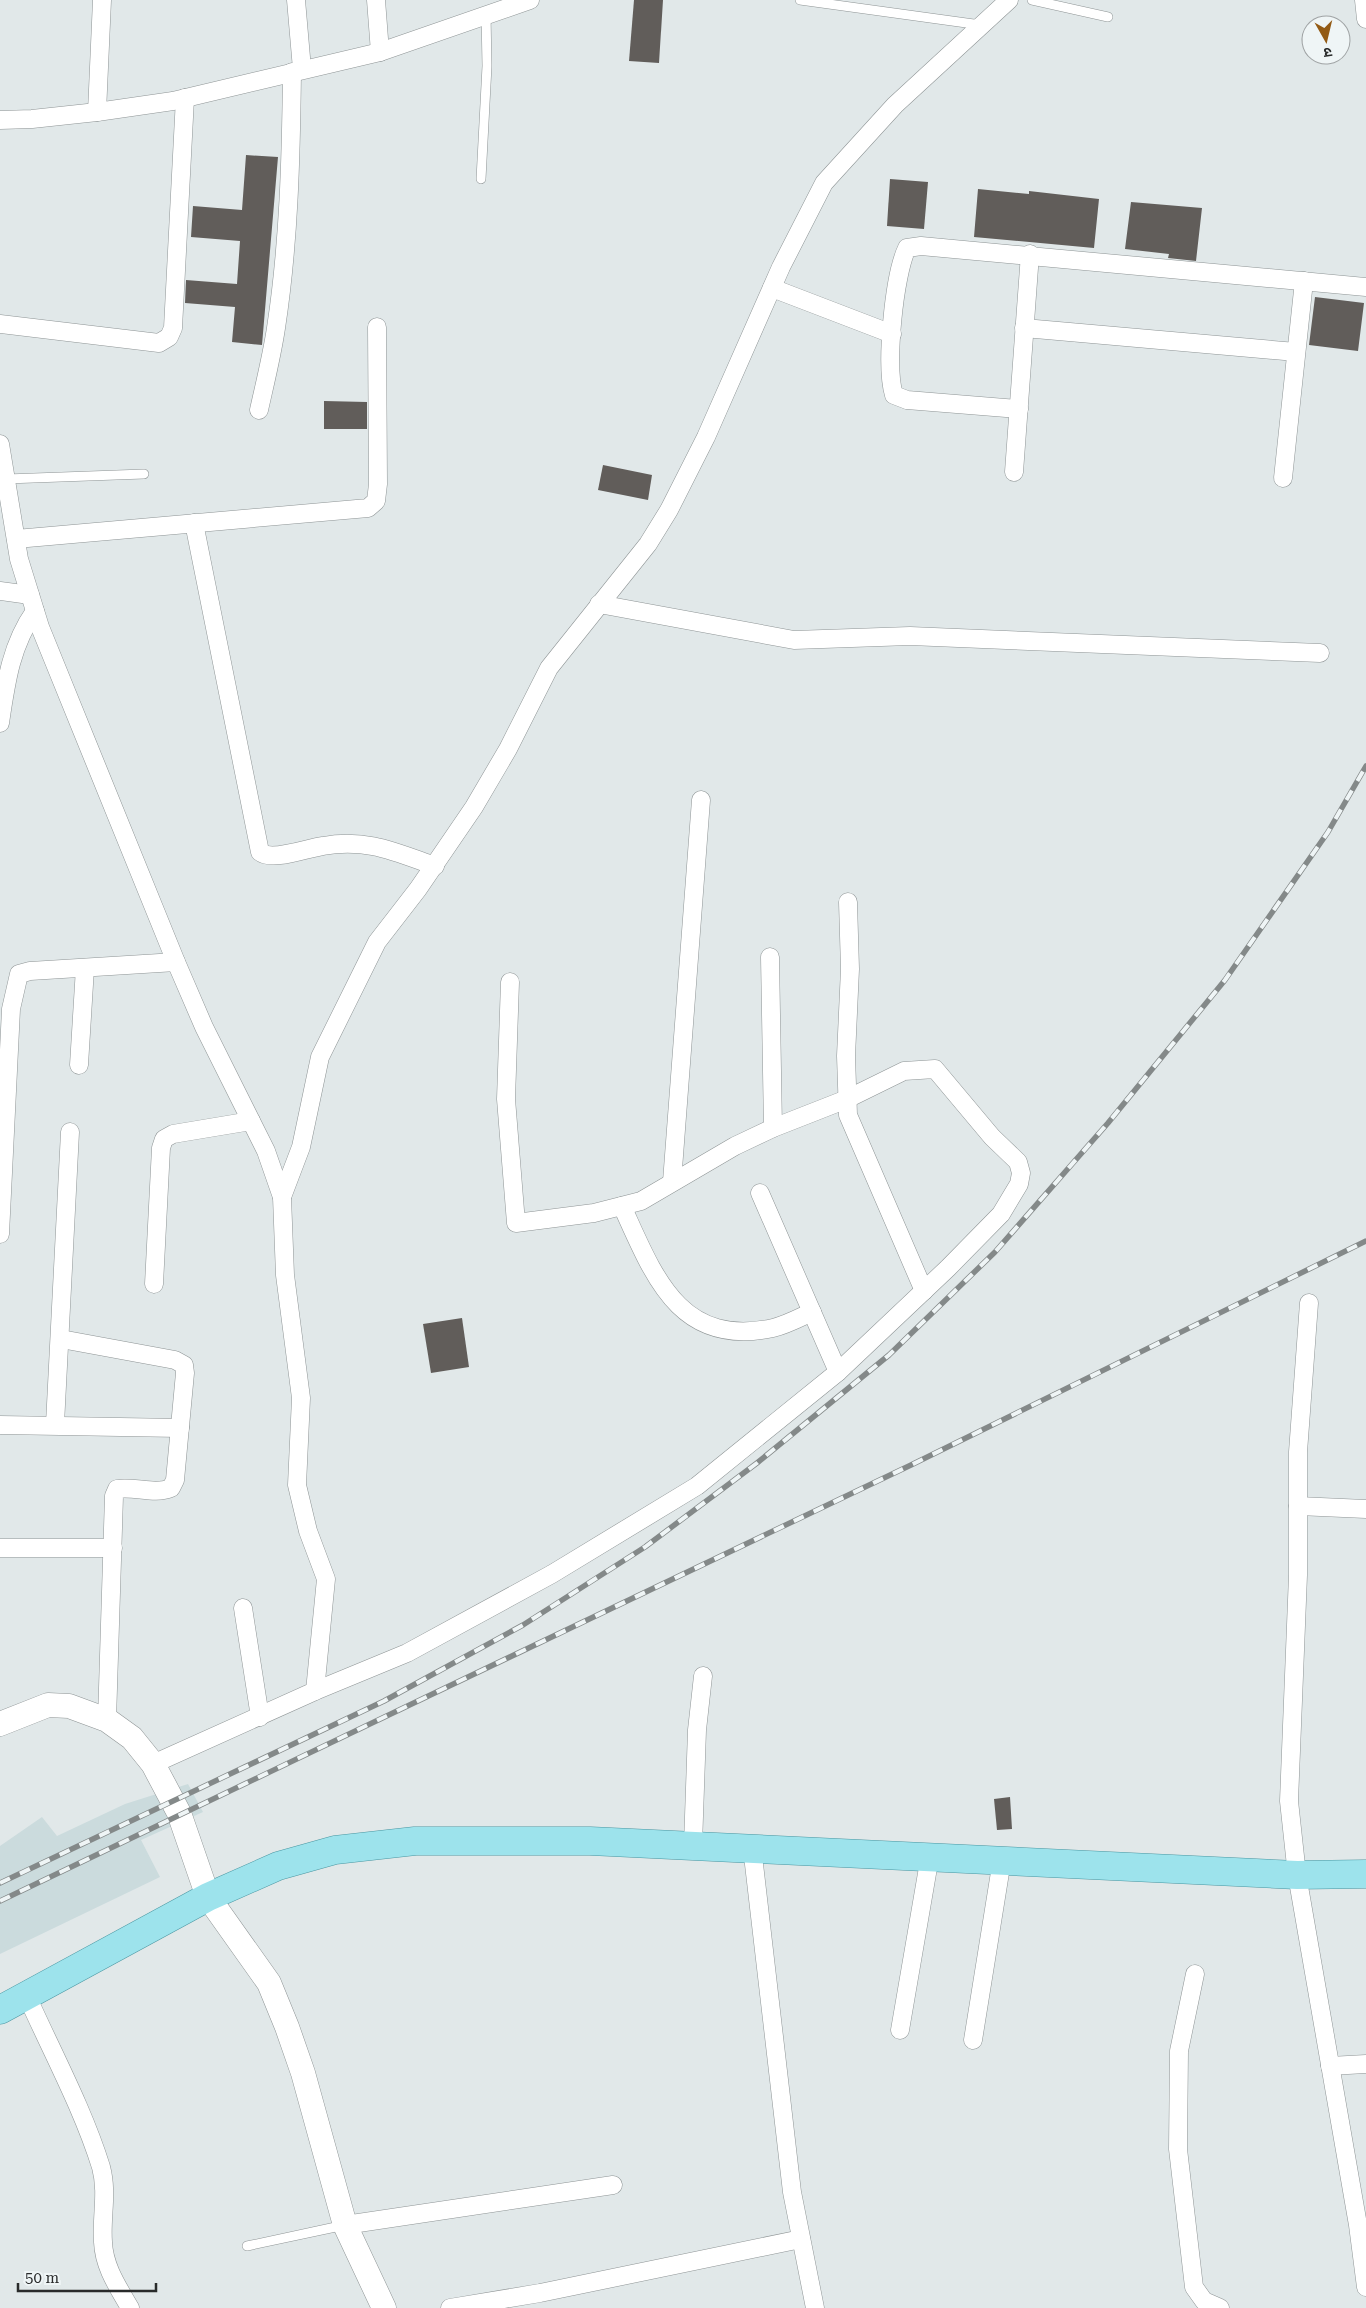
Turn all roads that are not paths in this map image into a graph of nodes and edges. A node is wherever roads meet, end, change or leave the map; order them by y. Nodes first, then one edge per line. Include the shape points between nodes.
1 (102, 0) edge
2 (296, 0) edge
3 (376, 0) edge
4 (530, 0) edge
5 (800, 0) edge
6 (1009, 0) edge
7 (1032, 0) edge
8 (1364, 0) edge
9 (486, 7) edge
10 (1108, 18) dead end
11 (1366, 19) edge
12 (981, 26) junction
13 (380, 52) junction
14 (297, 70) junction
15 (185, 98) junction
16 (97, 112) junction
17 (0, 120) edge
18 (481, 179) dead end
19 (1030, 254) junction
20 (1304, 280) junction
21 (1366, 286) edge
22 (772, 288) junction
23 (0, 324) edge
24 (377, 327) dead end
25 (1024, 328) junction
26 (892, 334) junction
27 (1296, 352) junction
28 (1019, 409) junction
29 (259, 410) dead end
30 (0, 444) edge
31 (1014, 472) dead end
32 (144, 474) dead end
33 (1283, 478) dead end
34 (6, 479) junction
35 (194, 523) junction
36 (16, 539) junction
37 (0, 592) edge
38 (32, 603) junction
39 (599, 604) junction
40 (1320, 654) dead end
41 (0, 722) edge
42 (701, 800) dead end
43 (435, 866) junction
44 (848, 902) dead end
45 (770, 957) dead end
46 (176, 962) junction
47 (85, 968) junction
48 (510, 982) dead end
49 (5, 1009) edge
50 (79, 1065) dead end
51 (847, 1099) junction
52 (250, 1121) junction
53 (773, 1128) junction
54 (70, 1132) dead end
55 (672, 1182) junction
56 (760, 1193) dead end
57 (282, 1197) junction
58 (622, 1206) junction
59 (0, 1234) edge
60 (154, 1284) dead end
61 (924, 1291) junction
62 (1309, 1303) dead end
63 (812, 1312) junction
64 (61, 1339) junction
65 (838, 1372) junction
66 (0, 1424) edge
67 (55, 1424) junction
68 (180, 1428) junction
69 (1298, 1506) junction
70 (1366, 1509) edge
71 (0, 1548) edge
72 (113, 1548) junction
73 (243, 1608) dead end
74 (703, 1676) dead end
75 (315, 1691) junction
76 (260, 1717) junction
77 (107, 1720) junction
78 (0, 1724) edge
79 (153, 1764) junction
80 (693, 1845) junction
81 (752, 1847) junction
82 (930, 1856) junction
83 (1002, 1860) junction
84 (1366, 1874) edge
85 (1297, 1875) junction
86 (208, 1897) junction
87 (1195, 1974) dead end
88 (28, 1996) junction
89 (0, 2010) edge
90 (900, 2030) dead end
91 (973, 2040) dead end
92 (1366, 2064) edge
93 (1330, 2066) junction
94 (613, 2186) dead end
95 (345, 2225) junction
96 (801, 2239) junction
97 (247, 2246) dead end
98 (1366, 2287) edge
99 (128, 2308) edge
100 (384, 2308) edge
101 (450, 2308) edge
102 (815, 2308) edge
103 (1220, 2308) edge

1 - 16 street
2 - 14 street
3 - 13 street
4 - 9 street
5 - 12 lane
6 - 12 street
7 - 10 lane
8 - 11 street
9 - 13 street
9 - 18 lane via 487,66
12 - 22 street via 895,105 824,183
13 - 14 street
14 - 15 street
14 - 29 street via 276,328
15 - 16 street
15 - 23 street via 176,289 173,328 169,336 159,343
16 - 17 street
19 - 20 street
19 - 25 street
19 - 26 street via 921,246 907,248 901,261
20 - 21 street
20 - 27 street
22 - 26 street
22 - 39 street via 706,437 669,510 648,544
24 - 35 street via 376,501 368,508
25 - 27 street
25 - 28 street
26 - 28 street via 894,395 907,400
27 - 33 street
28 - 31 street
30 - 34 street
32 - 34 lane
34 - 36 street
35 - 36 street
35 - 43 street via 260,852 270,857 324,845 366,843
36 - 38 street
37 - 38 street
38 - 41 street via 10,662
38 - 46 street
39 - 40 street via 794,640 910,636
39 - 43 street via 549,668 508,749
42 - 55 street
43 - 57 street via 377,942 320,1058 301,1146
44 - 51 street
45 - 53 street
46 - 47 street
46 - 52 street
47 - 49 street via 19,974
47 - 50 street
48 - 58 street via 506,1099 516,1223 594,1214
49 - 59 street
51 - 53 street
51 - 61 street via 848,1115
51 - 61 street via 904,1071 935,1069 992,1137 1018,1162 1019,1184 1005,1208
52 - 57 street via 266,1151
52 - 60 street via 173,1134 164,1139
53 - 55 street
54 - 64 street
55 - 58 street via 642,1201
56 - 63 street
57 - 75 street via 285,1275 301,1398 297,1485 308,1531 326,1579
58 - 63 street via 664,1290 687,1315 718,1329 749,1332 775,1328
61 - 65 street
62 - 69 street via 1298,1452
63 - 65 street
64 - 67 street
64 - 68 street via 184,1364
65 - 75 street via 697,1486 569,1564 407,1654
66 - 67 street
67 - 68 street
68 - 72 street via 175,1480 171,1488 164,1491 117,1489 114,1496
69 - 70 street
69 - 85 street via 1289,1801
71 - 72 street
72 - 77 street
73 - 76 street
74 - 80 street via 697,1730
75 - 76 street
76 - 79 street
77 - 78 street via 69,1706 48,1705
77 - 79 street via 132,1738
79 - 86 street via 179,1813
80 - 81 main road
80 - 86 main road via 590,1841 397,1843 335,1850 278,1866
81 - 82 main road
81 - 96 street via 792,2192
82 - 83 main road
82 - 90 street
83 - 85 main road
83 - 91 street
84 - 85 main road
85 - 93 street
86 - 88 main road
86 - 95 street via 269,1983 302,2073
87 - 103 street via 1179,2051 1178,2149 1194,2287 1204,2301
88 - 89 main road
88 - 99 street via 102,2169 106,2199 102,2241 105,2261
92 - 93 street
93 - 98 street
94 - 95 street
95 - 97 lane
95 - 100 street
96 - 101 street via 540,2293
96 - 102 street

